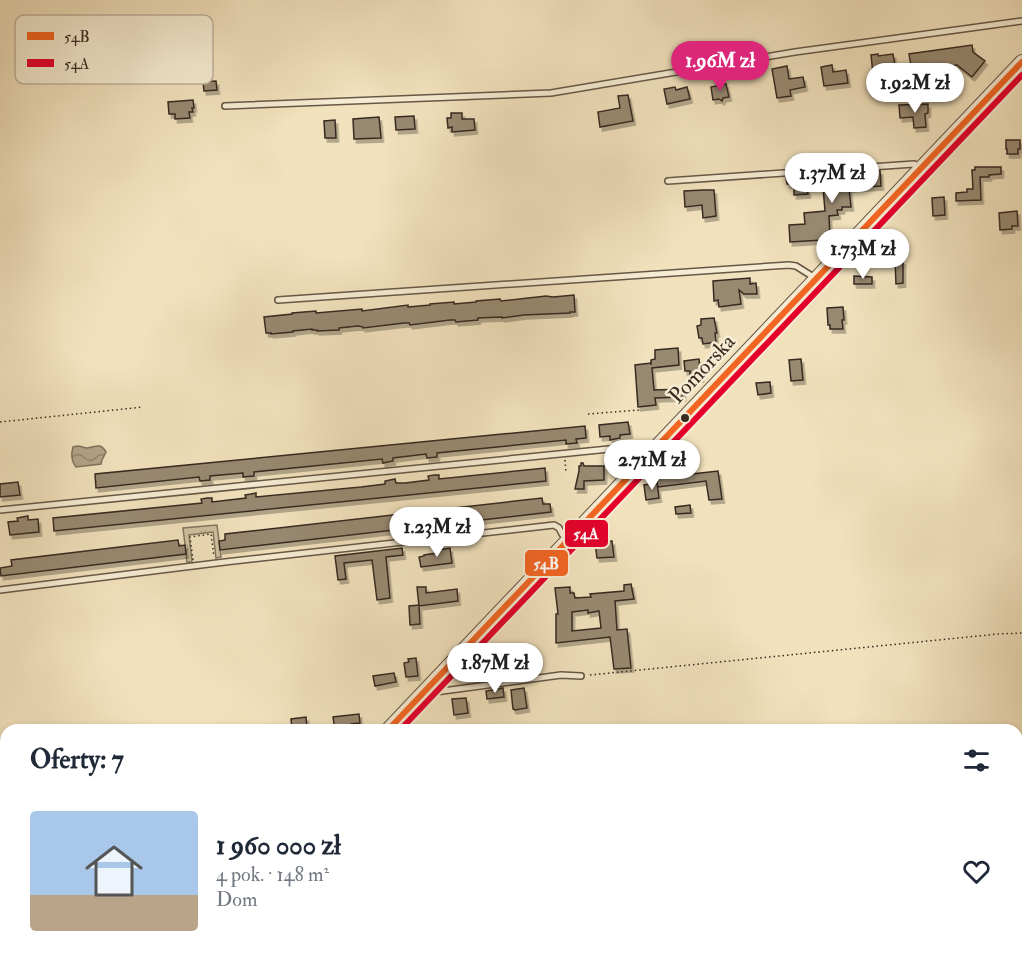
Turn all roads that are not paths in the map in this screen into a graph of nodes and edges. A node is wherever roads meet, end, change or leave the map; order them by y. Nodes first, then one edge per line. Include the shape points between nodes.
1 (1022, 21) edge
2 (1022, 62) edge
3 (225, 106) dead end
4 (922, 167) junction
5 (668, 181) dead end
6 (816, 278) junction
7 (278, 300) dead end
8 (641, 463) junction
9 (0, 510) edge
10 (568, 540) junction
11 (0, 590) edge
12 (581, 676) road end
13 (423, 693) junction
14 (394, 724) edge

1 - 3 lane via 795,52 551,93
2 - 4 street, Pomorska
4 - 5 lane via 914,164
4 - 6 street, Pomorska
6 - 7 lane via 789,265
6 - 8 street, Pomorska
8 - 9 lane via 624,448
8 - 10 street, Pomorska
10 - 11 lane via 554,525
10 - 13 street, Pomorska
12 - 13 lane via 561,675
13 - 14 street, Pomorska

